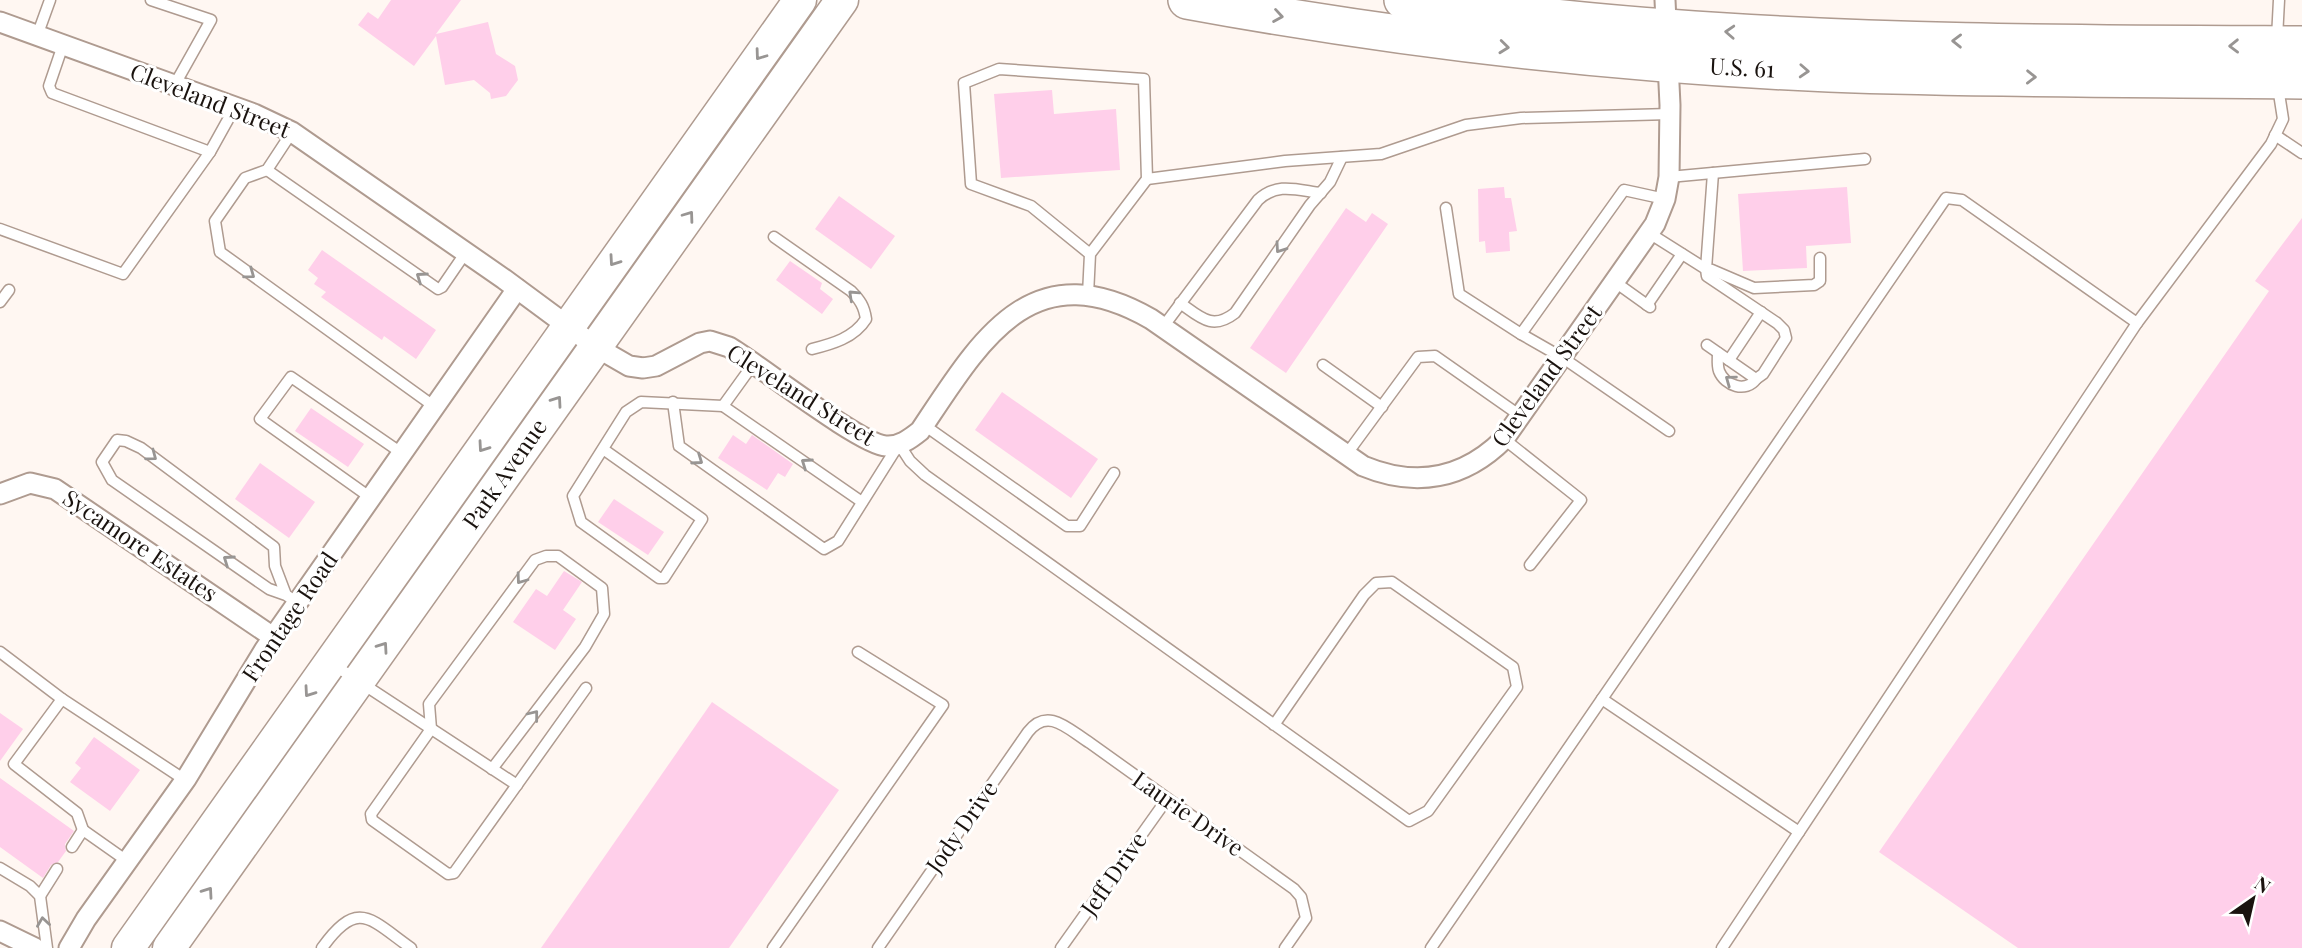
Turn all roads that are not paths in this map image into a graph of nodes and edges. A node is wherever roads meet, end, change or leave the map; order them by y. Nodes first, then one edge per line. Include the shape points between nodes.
1 (50, 0) edge
2 (151, 0) edge
3 (800, 0) edge
4 (842, 0) edge
5 (1187, 0) edge
6 (1403, 0) edge
7 (2279, 0) edge
8 (0, 22) edge
9 (1667, 31) edge
10 (37, 36) junction
11 (62, 45) junction
12 (2289, 62) edge
13 (174, 86) junction
14 (235, 107) junction
15 (1670, 114) junction
16 (292, 132) junction
17 (2275, 135) junction
18 (210, 152) junction
19 (2302, 153) edge
20 (1342, 157) junction
21 (1865, 159) dead end
22 (267, 170) junction
23 (1713, 173) junction
24 (1669, 177) junction
25 (1147, 179) junction
26 (1321, 193) junction
27 (1665, 199) junction
28 (1446, 208) dead end
29 (0, 229) edge
30 (1649, 233) junction
31 (774, 237) dead end
32 (466, 252) junction
33 (1090, 254) junction
34 (1682, 254) junction
35 (1820, 258) dead end
36 (1706, 269) junction
37 (1615, 282) junction
38 (9, 289) dead end
39 (517, 289) junction
40 (1088, 295) junction
41 (0, 302) edge
42 (1180, 303) junction
43 (1761, 312) junction
44 (2137, 323) junction
45 (568, 326) junction
46 (1163, 327) junction
47 (1521, 334) junction
48 (1706, 345) dead end
49 (596, 347) junction
50 (812, 349) dead end
51 (1718, 353) junction
52 (1563, 358) junction
53 (1729, 360) junction
54 (754, 363) junction
55 (1323, 365) dead end
56 (1756, 379) junction
57 (673, 402) junction
58 (723, 406) junction
59 (435, 407) junction
60 (1382, 407) junction
61 (1522, 416) junction
62 (924, 425) junction
63 (1669, 431) dead end
64 (1504, 439) junction
65 (899, 444) junction
66 (603, 449) junction
67 (403, 454) junction
68 (1346, 455) junction
69 (1114, 473) dead end
70 (0, 494) edge
71 (372, 499) junction
72 (862, 502) junction
73 (1530, 565) dead end
74 (292, 599) junction
75 (274, 637) junction
76 (0, 652) edge
77 (858, 652) dead end
78 (330, 663) junction
79 (358, 682) junction
80 (586, 688) dead end
81 (62, 699) junction
82 (1602, 699) junction
83 (1056, 721) joint
84 (1274, 724) junction
85 (431, 729) junction
86 (492, 769) junction
87 (185, 780) junction
88 (516, 785) junction
89 (1167, 799) junction
90 (83, 830) junction
91 (1799, 832) junction
92 (72, 847) dead end
93 (127, 861) junction
94 (0, 868) edge
95 (57, 869) dead end
96 (40, 896) junction
97 (0, 931) edge
98 (35, 948) edge
99 (47, 948) edge
100 (69, 948) edge
101 (128, 948) edge
102 (169, 948) edge
103 (322, 948) edge
104 (411, 948) edge
105 (773, 948) edge
106 (878, 948) edge
107 (1061, 948) edge
108 (1285, 948) edge
109 (1431, 948) edge
110 (1722, 948) edge

1 - 10 lane
2 - 13 lane via 211,20
3 -> 45 main road, Park Avenue
49 -> 4 main road, Park Avenue
5 -> 9 highway, U.S. 61 via 1446,41
6 - 9 highway, U.S. 61
7 - 12 lane
8 - 10 street, Cleveland Street
9 - 12 highway, U.S. 61 via 2229,46
9 - 15 street, Cleveland Street
10 - 11 street, Cleveland Street
11 - 13 street, Cleveland Street
11 - 18 lane via 48,86 52,93
12 - 17 lane via 2283,119
13 - 14 street, Cleveland Street
14 - 16 street, Cleveland Street
14 - 18 lane
15 - 20 lane via 1480,123 1381,154
15 - 24 street, Cleveland Street
16 - 22 lane
16 - 32 street, Cleveland Street
17 - 19 lane
17 - 44 lane
18 - 29 lane via 123,274
20 - 25 lane
20 - 26 lane
21 - 23 lane
32 -> 22 lane via 438,289
22 -> 59 lane via 245,178 215,221 220,252
23 - 24 lane
23 - 36 lane
24 - 27 street, Cleveland Street
25 - 33 lane
25 - 33 lane via 1144,79 999,69 964,83 971,184 1031,206
26 - 42 lane via 1284,188 1268,191
26 -> 42 lane via 1235,313 1226,320 1204,320
27 - 30 street, Cleveland Street
27 - 47 lane via 1624,190
28 - 47 lane via 1459,293
30 - 34 lane
30 - 37 street, Cleveland Street
50 -> 31 lane via 851,334 866,319 864,308 851,291
32 - 39 street, Cleveland Street
33 - 40 lane
34 - 36 lane
34 - 37 lane via 1649,306
35 - 36 lane via 1820,281 1814,285 1754,288
36 - 43 lane via 1707,276
37 - 52 street, Cleveland Street
38 - 41 lane
39 - 45 street, Cleveland Street
39 - 59 street, Frontage Road
40 - 46 street, Cleveland Street via 1126,304
40 - 62 street, Cleveland Street via 1033,303 1007,317
42 - 46 lane
43 - 53 lane
43 - 56 lane via 1784,330 1786,338
44 - 82 lane via 1962,200 1946,198
44 - 91 lane
45 - 49 street, Cleveland Street
45 -> 78 main road, Park Avenue
46 - 68 street, Cleveland Street
47 - 52 lane
48 - 51 lane
49 - 54 street, Cleveland Street via 629,366 643,368 710,341
79 -> 49 main road, Park Avenue
51 - 53 lane
56 -> 51 lane via 1743,388 1723,378 1717,368
52 - 61 street, Cleveland Street
52 - 63 lane
53 - 56 lane
54 - 58 lane
54 - 65 street, Cleveland Street via 860,436 886,446
55 - 60 lane
57 - 58 lane
57 - 66 lane via 640,402 626,412
57 -> 72 lane via 679,446 824,548 838,541
72 -> 58 lane
59 - 67 street, Frontage Road
60 - 61 lane via 1418,357 1435,356
60 - 68 lane
61 - 64 street, Cleveland Street
62 - 65 street, Cleveland Street
62 - 69 lane via 1067,526 1080,526
64 - 68 street, Cleveland Street via 1472,465 1433,478 1382,474
64 - 73 lane via 1581,500
65 - 72 lane
65 - 84 lane via 925,475
66 - 66 lane via 573,496 581,522 664,578 702,519
67 - 71 street, Frontage Road
67 - 71 lane via 291,377 260,419
70 - 75 street, Sycamore Estates via 30,483 55,489
71 - 74 street, Frontage Road
74 -> 74 lane via 269,589 112,480 102,462 117,440 141,447 274,547 275,566
74 - 75 street, Frontage Road
75 - 87 street, Frontage Road
76 - 81 lane
77 - 105 lane via 943,705
78 - 79 lane
78 -> 101 main road, Park Avenue
79 - 85 lane
102 -> 79 main road, Park Avenue
80 - 88 lane
81 - 87 lane
81 - 90 lane via 13,764 76,813
82 - 91 lane
82 - 109 lane
83 - 89 lane, Laurie Drive
83 - 106 lane, Jody Drive via 1034,724
84 - 84 lane via 1376,583 1392,582 1513,667 1517,687 1428,811 1409,821
85 - 86 lane
86 -> 85 lane via 585,647 604,614 603,588 558,556 535,560 429,704
85 - 88 lane via 370,817 448,874 454,873
86 - 88 lane
87 - 93 street, Frontage Road
89 - 107 lane, Jeff Drive
89 - 108 lane, Laurie Drive via 1301,897 1306,918
90 - 92 lane
90 - 93 lane
91 - 110 lane
93 - 100 street, Frontage Road
94 - 96 lane
95 - 96 lane
99 -> 96 lane
97 - 98 street
103 - 104 lane via 337,928 355,917 369,918

